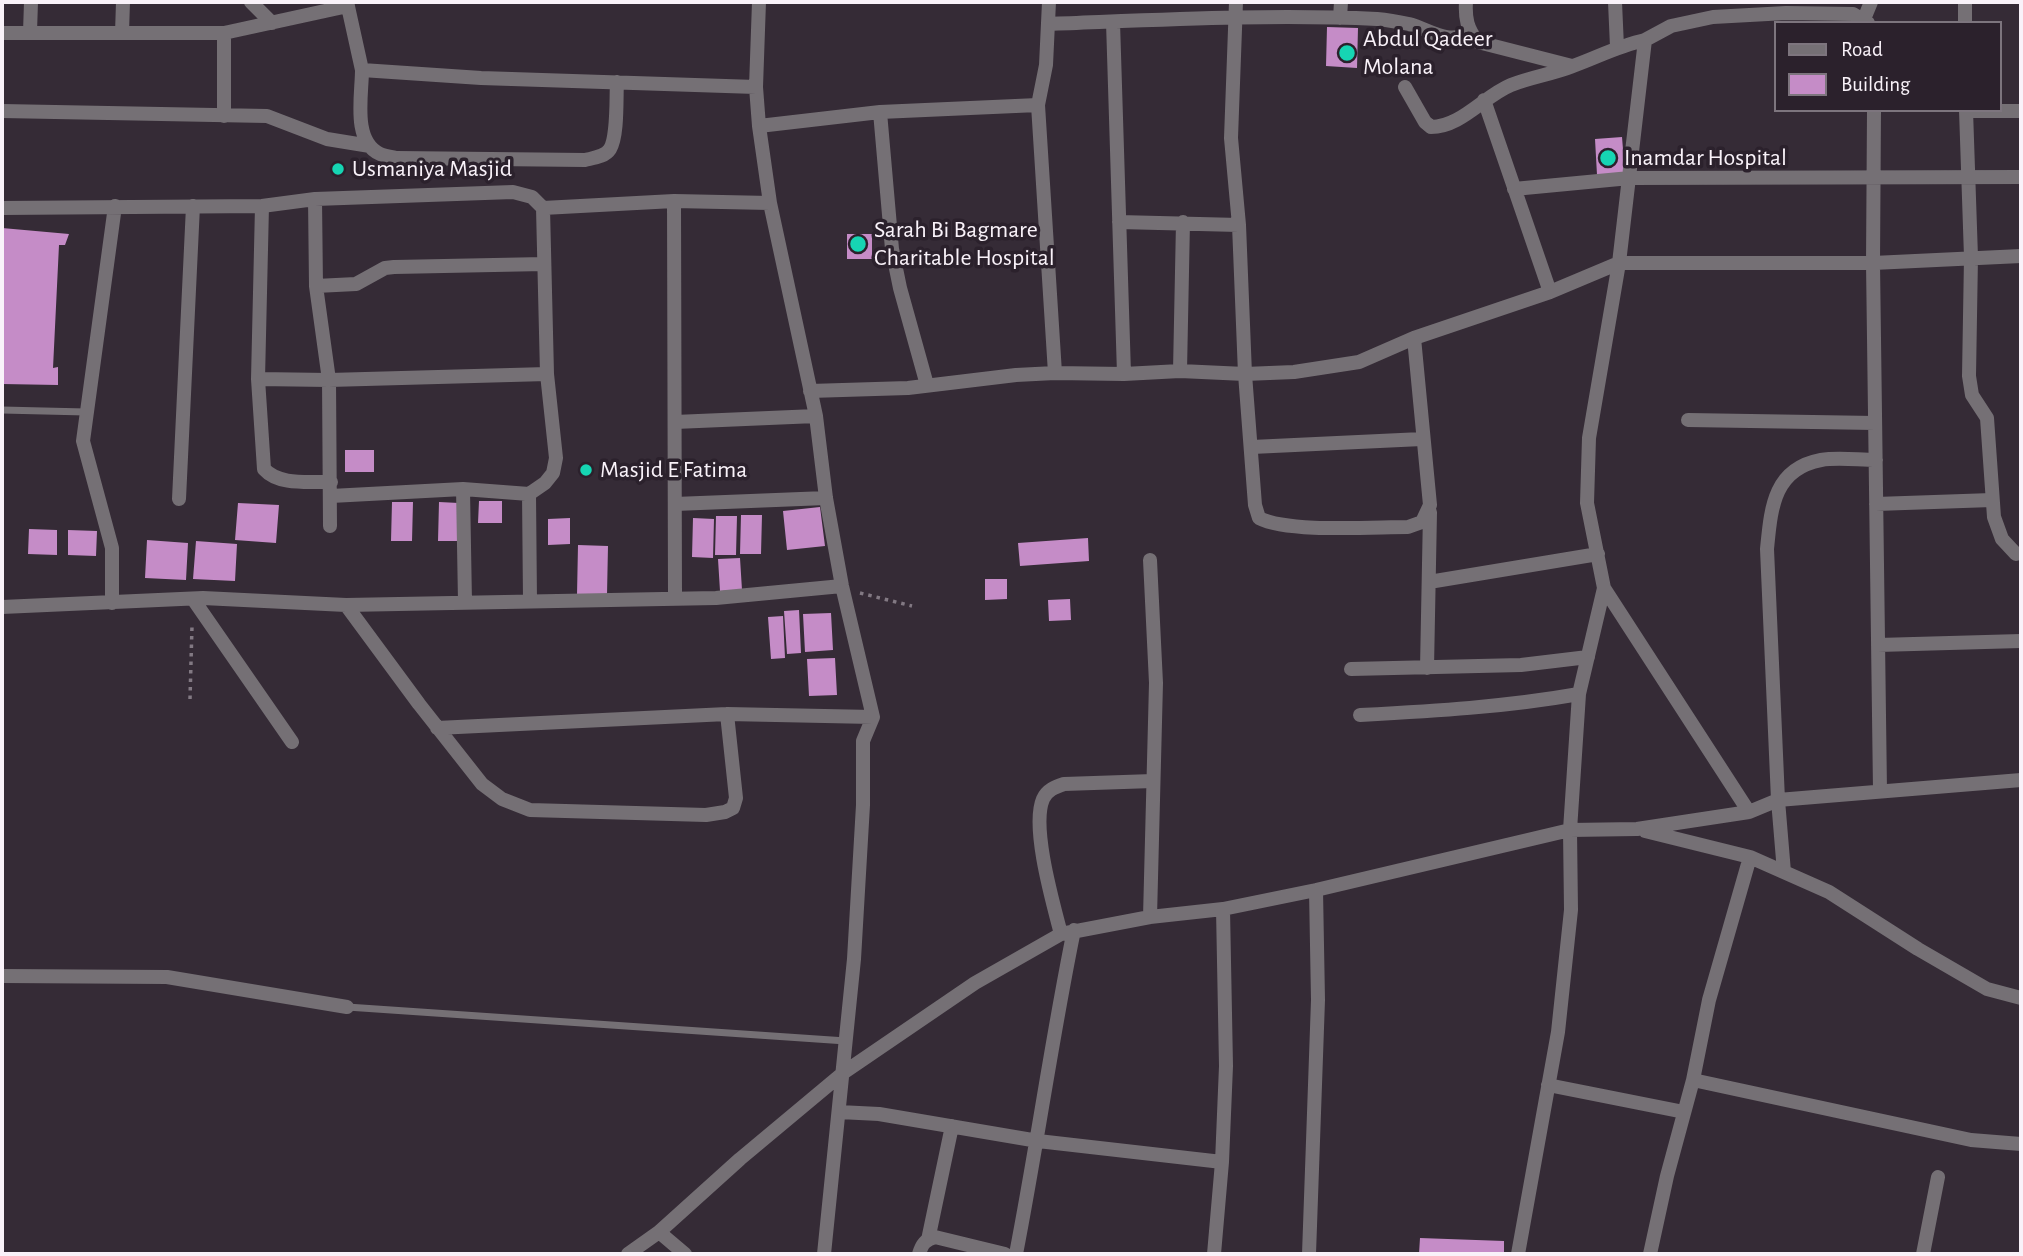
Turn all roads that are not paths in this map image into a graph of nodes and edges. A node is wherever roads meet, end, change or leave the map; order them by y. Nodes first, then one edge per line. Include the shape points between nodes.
1 (31, 2) edge
2 (122, 2) edge
3 (251, 2) edge
4 (759, 2) edge
5 (1049, 2) edge
6 (1236, 2) edge
7 (1341, 2) edge
8 (1466, 2) edge
9 (1615, 2) edge
10 (1713, 2) edge
11 (1871, 2) edge
12 (1965, 2) edge
13 (347, 4) edge
14 (1786, 7) edge
15 (1859, 14) edge
16 (1235, 17) junction
17 (1713, 17) junction
18 (1340, 18) junction
19 (1965, 21) edge
20 (1113, 22) junction
21 (272, 23) junction
22 (1049, 24) junction
23 (30, 32) junction
24 (2, 33) edge
25 (122, 33) junction
26 (224, 33) junction
27 (1469, 33) junction
28 (1644, 40) junction
29 (1617, 47) junction
30 (1573, 66) junction
31 (362, 70) junction
32 (617, 82) junction
33 (757, 87) junction
34 (1405, 87) dead end
35 (1484, 100) junction
36 (1038, 105) junction
37 (2, 111) edge
38 (2002, 111) edge
39 (2021, 111) edge
40 (880, 112) junction
41 (1874, 112) edge
42 (1966, 112) edge
43 (224, 116) junction
44 (759, 126) junction
45 (370, 146) junction
46 (1968, 176) junction
47 (1630, 177) junction
48 (2021, 177) edge
49 (1873, 178) junction
50 (1514, 190) junction
51 (315, 199) junction
52 (674, 201) junction
53 (770, 203) junction
54 (114, 206) junction
55 (193, 206) junction
56 (262, 206) junction
57 (2, 208) edge
58 (543, 208) junction
59 (1119, 222) junction
60 (1183, 222) junction
61 (1239, 225) junction
62 (2021, 256) edge
63 (1970, 257) junction
64 (1873, 262) junction
65 (1619, 263) junction
66 (544, 264) junction
67 (316, 286) junction
68 (1550, 292) junction
69 (1415, 338) junction
70 (1180, 371) junction
71 (1055, 373) junction
72 (547, 374) junction
73 (1125, 374) junction
74 (1245, 374) junction
75 (258, 379) junction
76 (329, 380) junction
77 (927, 385) junction
78 (810, 391) junction
79 (2, 410) edge
80 (86, 412) junction
81 (816, 416) junction
82 (1688, 420) dead end
83 (675, 422) junction
84 (1875, 423) junction
85 (1422, 439) junction
86 (1252, 447) junction
87 (1876, 460) junction
88 (331, 489) junction
89 (463, 489) junction
90 (529, 494) junction
91 (826, 498) junction
92 (179, 499) dead end
93 (1992, 500) junction
94 (675, 504) junction
95 (1876, 504) junction
96 (1430, 505) junction
97 (331, 526) dead end
98 (1598, 554) junction
99 (2016, 554) dead end
100 (1150, 560) dead end
101 (1429, 582) junction
102 (842, 586) junction
103 (1604, 588) junction
104 (193, 599) junction
105 (675, 599) junction
106 (530, 601) junction
107 (465, 602) junction
108 (112, 603) junction
109 (346, 606) junction
110 (2, 607) edge
111 (2021, 641) edge
112 (1878, 645) junction
113 (1588, 657) junction
114 (1427, 668) junction
115 (1351, 669) dead end
116 (1579, 694) junction
117 (727, 714) junction
118 (1360, 715) dead end
119 (873, 717) junction
120 (438, 728) junction
121 (292, 742) dead end
122 (2021, 780) edge
123 (1153, 781) junction
124 (1880, 790) junction
125 (1778, 800) junction
126 (1749, 812) junction
127 (1637, 829) junction
128 (1570, 830) junction
129 (1749, 857) junction
130 (1784, 872) junction
131 (1317, 890) junction
132 (1223, 909) junction
133 (1150, 917) junction
134 (1067, 932) junction
135 (2, 976) edge
136 (2021, 998) edge
137 (347, 1007) joint
138 (846, 1041) junction
139 (843, 1073) junction
140 (1693, 1080) junction
141 (1548, 1085) junction
142 (839, 1112) junction
143 (1684, 1112) junction
144 (953, 1126) junction
145 (1038, 1141) junction
146 (2021, 1144) edge
147 (1222, 1162) junction
148 (1938, 1177) dead end
149 (659, 1232) junction
150 (928, 1240) junction
151 (628, 1254) edge
152 (685, 1254) edge
153 (824, 1254) edge
154 (919, 1254) edge
155 (1005, 1254) edge
156 (1016, 1254) edge
157 (1214, 1254) edge
158 (1309, 1254) edge
159 (1518, 1254) edge
160 (1650, 1254) edge
161 (1923, 1254) edge

1 - 23 street
2 - 25 street
3 - 21 street
4 - 33 street
5 - 22 street
6 - 16 street
7 - 18 street
8 - 27 street
9 - 29 street
10 - 17 street
11 - 15 street
12 - 19 street
13 - 21 street
13 - 31 street
14 - 15 street
14 - 17 street
16 - 18 street
16 - 20 street
16 - 61 street via 1231,138
17 - 28 street via 1671,26
18 - 27 street via 1397,22 1441,37 1459,38
20 - 22 street
20 - 59 street
21 - 26 street
22 - 36 street
23 - 24 street
23 - 25 street
25 - 26 street
26 - 43 street
27 - 30 street via 1487,46
28 - 29 street
28 - 47 street
29 - 30 street
30 - 35 street via 1510,85
31 - 32 street
31 - 45 street via 361,127
32 - 33 street
32 - 45 street via 613,136 610,150 601,157 397,158
33 - 44 street
34 - 35 street via 1431,127 1452,122
35 - 50 street
36 - 40 street
36 - 71 street
37 - 43 street
38 - 39 street
40 - 44 street
40 - 77 street via 892,249
41 - 49 street
42 - 46 street
43 - 45 street via 267,116 327,139
44 - 53 street
46 - 48 street
46 - 49 street
46 - 63 street
47 - 49 street
47 - 50 street
47 - 65 street
49 - 64 street
50 - 68 street
51 - 56 street
51 - 58 street via 513,192 532,197
51 - 67 street
52 - 53 street
52 - 58 street
52 - 83 street
53 - 78 street
54 - 55 street
54 - 57 street
54 - 80 street
55 - 56 street
55 - 92 street
56 - 75 street
58 - 66 street
59 - 60 street
59 - 73 street
60 - 61 street
60 - 70 street
61 - 74 street
62 - 63 street
63 - 64 street
63 - 93 street via 1969,376 1972,395 1987,418
64 - 65 street
64 - 84 street
65 - 68 street
65 - 98 street via 1588,449 1587,503
66 - 67 street via 394,267 356,285
66 - 72 street
67 - 76 street
68 - 69 street
69 - 74 street via 1359,362 1294,373
69 - 85 street
70 - 73 street
70 - 74 street
71 - 73 street
71 - 77 street
72 - 76 street
72 - 90 street via 556,458 553,473
74 - 86 street
75 - 76 street
75 - 88 street via 264,469 271,477
76 - 88 street
77 - 78 street
78 - 81 street
79 - 80 lane
80 - 108 street via 83,441 112,548
81 - 83 street
81 - 91 street
82 - 84 street
83 - 94 street
84 - 87 street
85 - 86 street
85 - 96 street
86 - 96 street via 1255,505 1259,518 1269,523 1408,527 1422,522
87 - 95 street
87 - 125 street via 1822,460 1796,468 1778,489 1770,511 1767,549
88 - 89 street
88 - 97 street
89 - 90 street
89 - 107 street
90 - 106 street
91 - 94 street
91 - 102 street
93 - 95 street
93 - 99 street via 2002,539
94 - 105 street
95 - 112 street
96 - 101 street
98 - 101 street
98 - 103 street
100 - 123 street via 1156,683
101 - 114 street
102 - 105 street
102 - 119 street
103 - 113 street
103 - 126 street
104 - 108 street
104 - 109 street
104 - 121 street
105 - 106 street
106 - 107 street
107 - 109 street
108 - 110 street
109 - 120 street
111 - 112 street
112 - 124 street
113 - 114 street
113 - 116 street
114 - 115 street
116 - 118 street via 1520,705
116 - 128 street
117 - 119 street
117 - 120 street
117 - 120 street via 736,798 733,808 706,815 530,810 502,799 482,784
119 - 138 street via 863,741 863,806
122 - 124 street
123 - 133 street
123 - 134 street via 1064,784 1044,797 1041,844
124 - 125 street
125 - 126 street
125 - 130 street
126 - 127 street
127 - 128 street
127 - 129 street
128 - 131 street
128 - 141 street via 1571,909
129 - 130 street
129 - 140 street via 1709,1000
130 - 136 street via 1829,892 1987,989
131 - 132 street
131 - 158 street
132 - 133 street
132 - 147 street via 1226,1066
133 - 134 street
134 - 139 street via 975,983
134 - 145 street
135 - 137 street via 167,977
137 - 138 lane
138 - 139 street
139 - 142 street
139 - 149 street
140 - 143 street
140 - 146 street via 1970,1140
141 - 143 street
141 - 159 street
142 - 144 street
142 - 153 street
143 - 160 street
144 - 145 street
144 - 150 street
145 - 147 street
145 - 156 street
147 - 157 street
148 - 161 street
149 - 151 street
149 - 152 street
150 - 154 street
150 - 155 street via 935,1237

